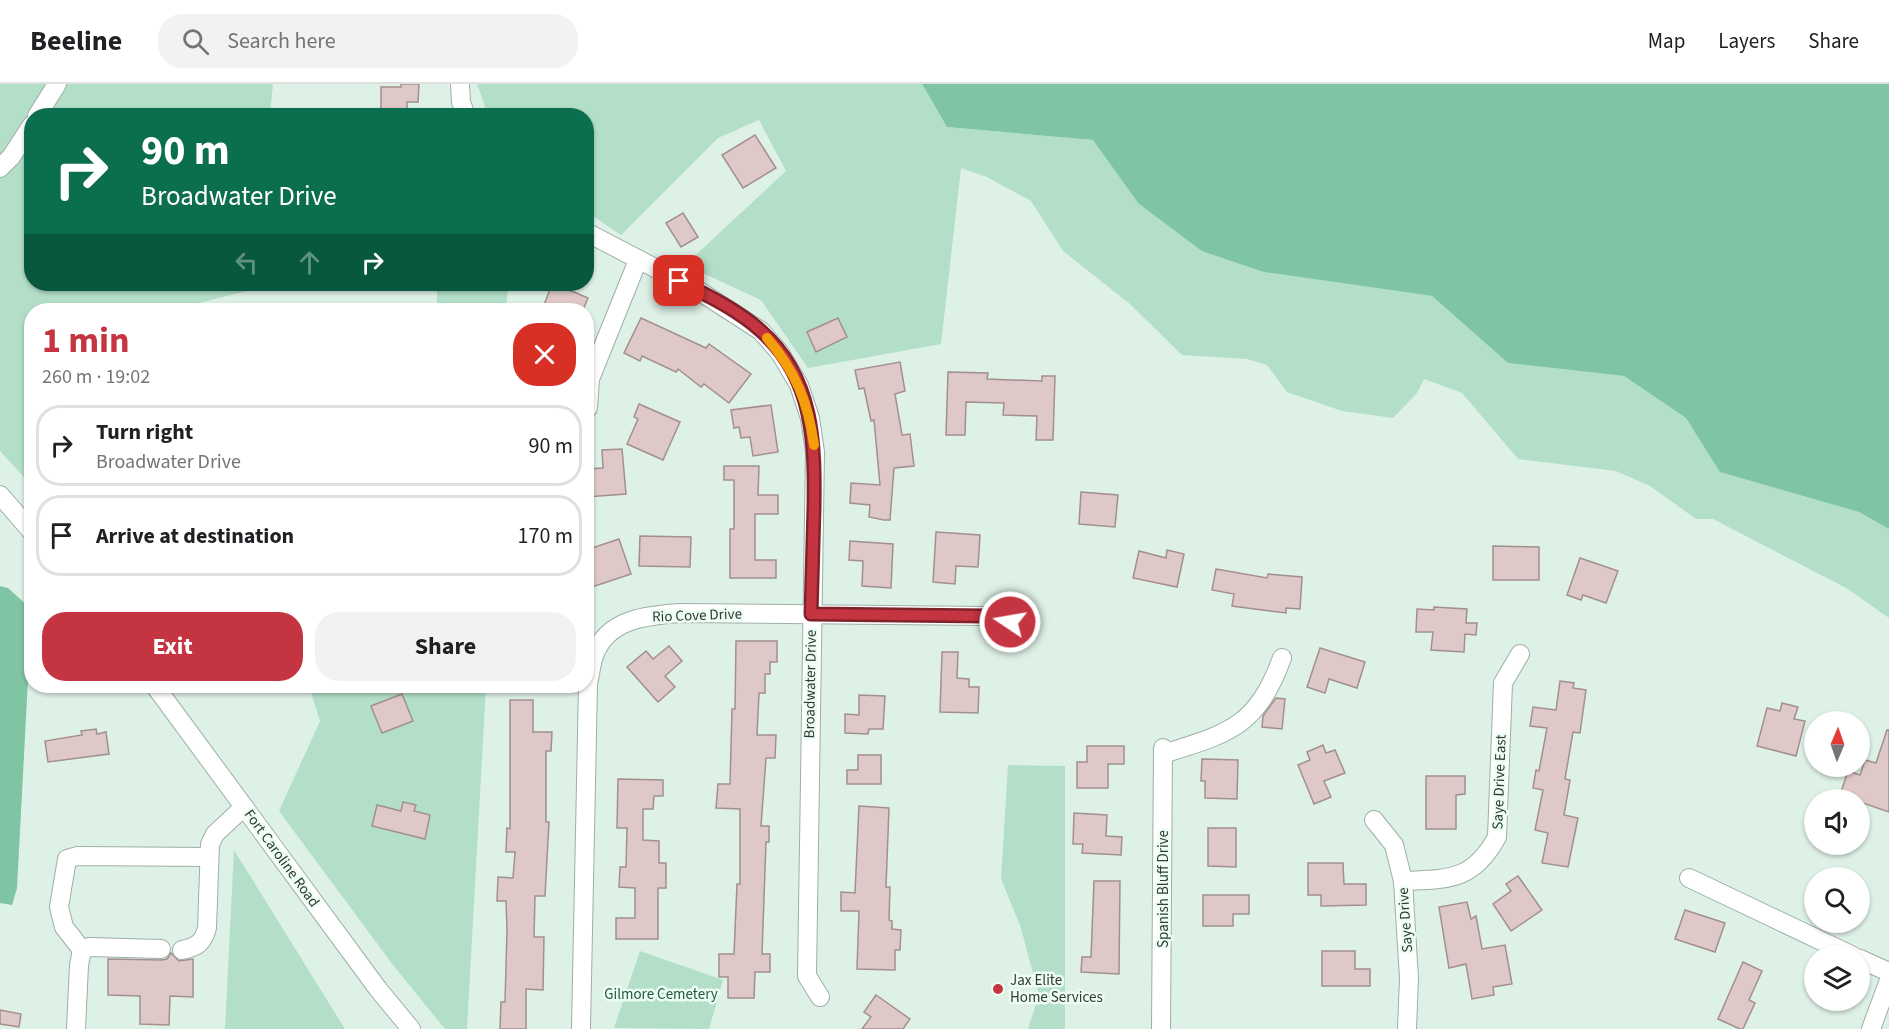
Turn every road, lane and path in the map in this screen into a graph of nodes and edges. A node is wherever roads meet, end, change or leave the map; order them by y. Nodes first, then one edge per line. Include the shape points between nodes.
1 (57, 84) edge
2 (460, 84) edge
3 (42, 108) edge
4 (463, 108) edge
5 (24, 137) edge
6 (0, 168) edge
7 (594, 236) edge
8 (638, 260) junction
9 (594, 369) edge
10 (0, 495) edge
11 (24, 523) edge
12 (811, 614) junction
13 (1010, 622) dead end
14 (1520, 654) dead end
15 (594, 658) edge
16 (1282, 658) dead end
17 (160, 693) edge
18 (588, 693) edge
19 (244, 807) junction
20 (1374, 820) dead end
21 (209, 857) junction
22 (1689, 878) dead end
23 (1403, 881) junction
24 (1831, 945) edge
25 (161, 949) dead end
26 (82, 950) junction
27 (182, 950) dead end
28 (1870, 963) edge
29 (1889, 972) edge
30 (1889, 980) edge
31 (820, 998) dead end
32 (76, 1029) edge
33 (411, 1029) edge
34 (581, 1029) edge
35 (1161, 1029) edge
36 (1407, 1029) edge
37 (1871, 1029) edge

1 - 3 street
2 - 4 street
5 - 6 street
7 - 8 street, Broadwater Drive
8 - 9 street
8 - 12 street, Broadwater Drive via 699,291 761,331 799,385 810,418 815,452
10 - 11 street
12 - 13 street, Rio Cove Drive via 986,616
12 - 15 street, Rio Cove Drive via 656,615 628,620 609,633
12 - 31 street, Broadwater Drive via 807,976
14 - 23 street, Saye Drive East via 1503,683 1497,837 1487,856 1465,873
16 - 35 street, Spanish Bluff Drive via 1275,678 1252,715 1222,735 1163,751
17 - 19 street, Fort Caroline Road
18 - 34 street, Rio Cove Drive
19 - 21 street via 215,834
19 - 33 street, Fort Caroline Road
20 - 23 street, Saye Drive via 1394,845
21 - 26 street via 67,859 59,907 64,927
21 - 27 street via 204,939 195,948
22 - 24 street
23 - 36 street, Saye Drive via 1409,978
25 - 26 street
26 - 32 street
28 - 29 street
30 - 37 street

